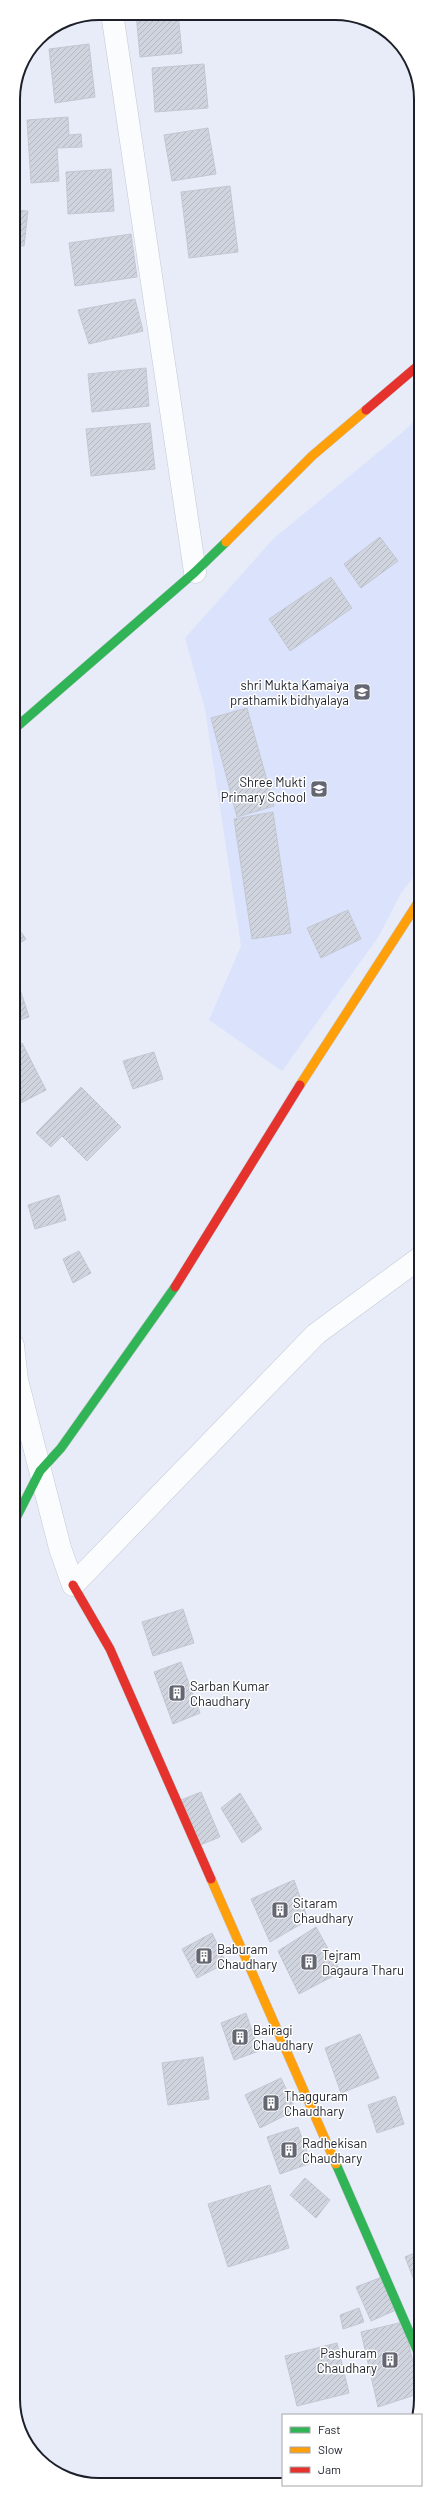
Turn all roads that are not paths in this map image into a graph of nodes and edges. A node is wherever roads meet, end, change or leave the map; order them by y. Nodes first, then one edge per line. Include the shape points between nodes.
1 (113, 20) edge
2 (414, 369) edge
3 (195, 572) junction
4 (20, 724) edge
5 (414, 907) edge
6 (414, 1262) edge
7 (20, 1392) edge
8 (40, 1471) junction
9 (20, 1510) edge
10 (73, 1585) junction
11 (414, 2343) edge

1 - 3 street
2 - 3 street via 312,456
3 - 4 street
5 - 8 street via 333,1032 182,1277 61,1448
6 - 10 street via 316,1334
7 - 8 street
8 - 9 street
8 - 10 street via 60,1548
10 - 11 street via 110,1649

